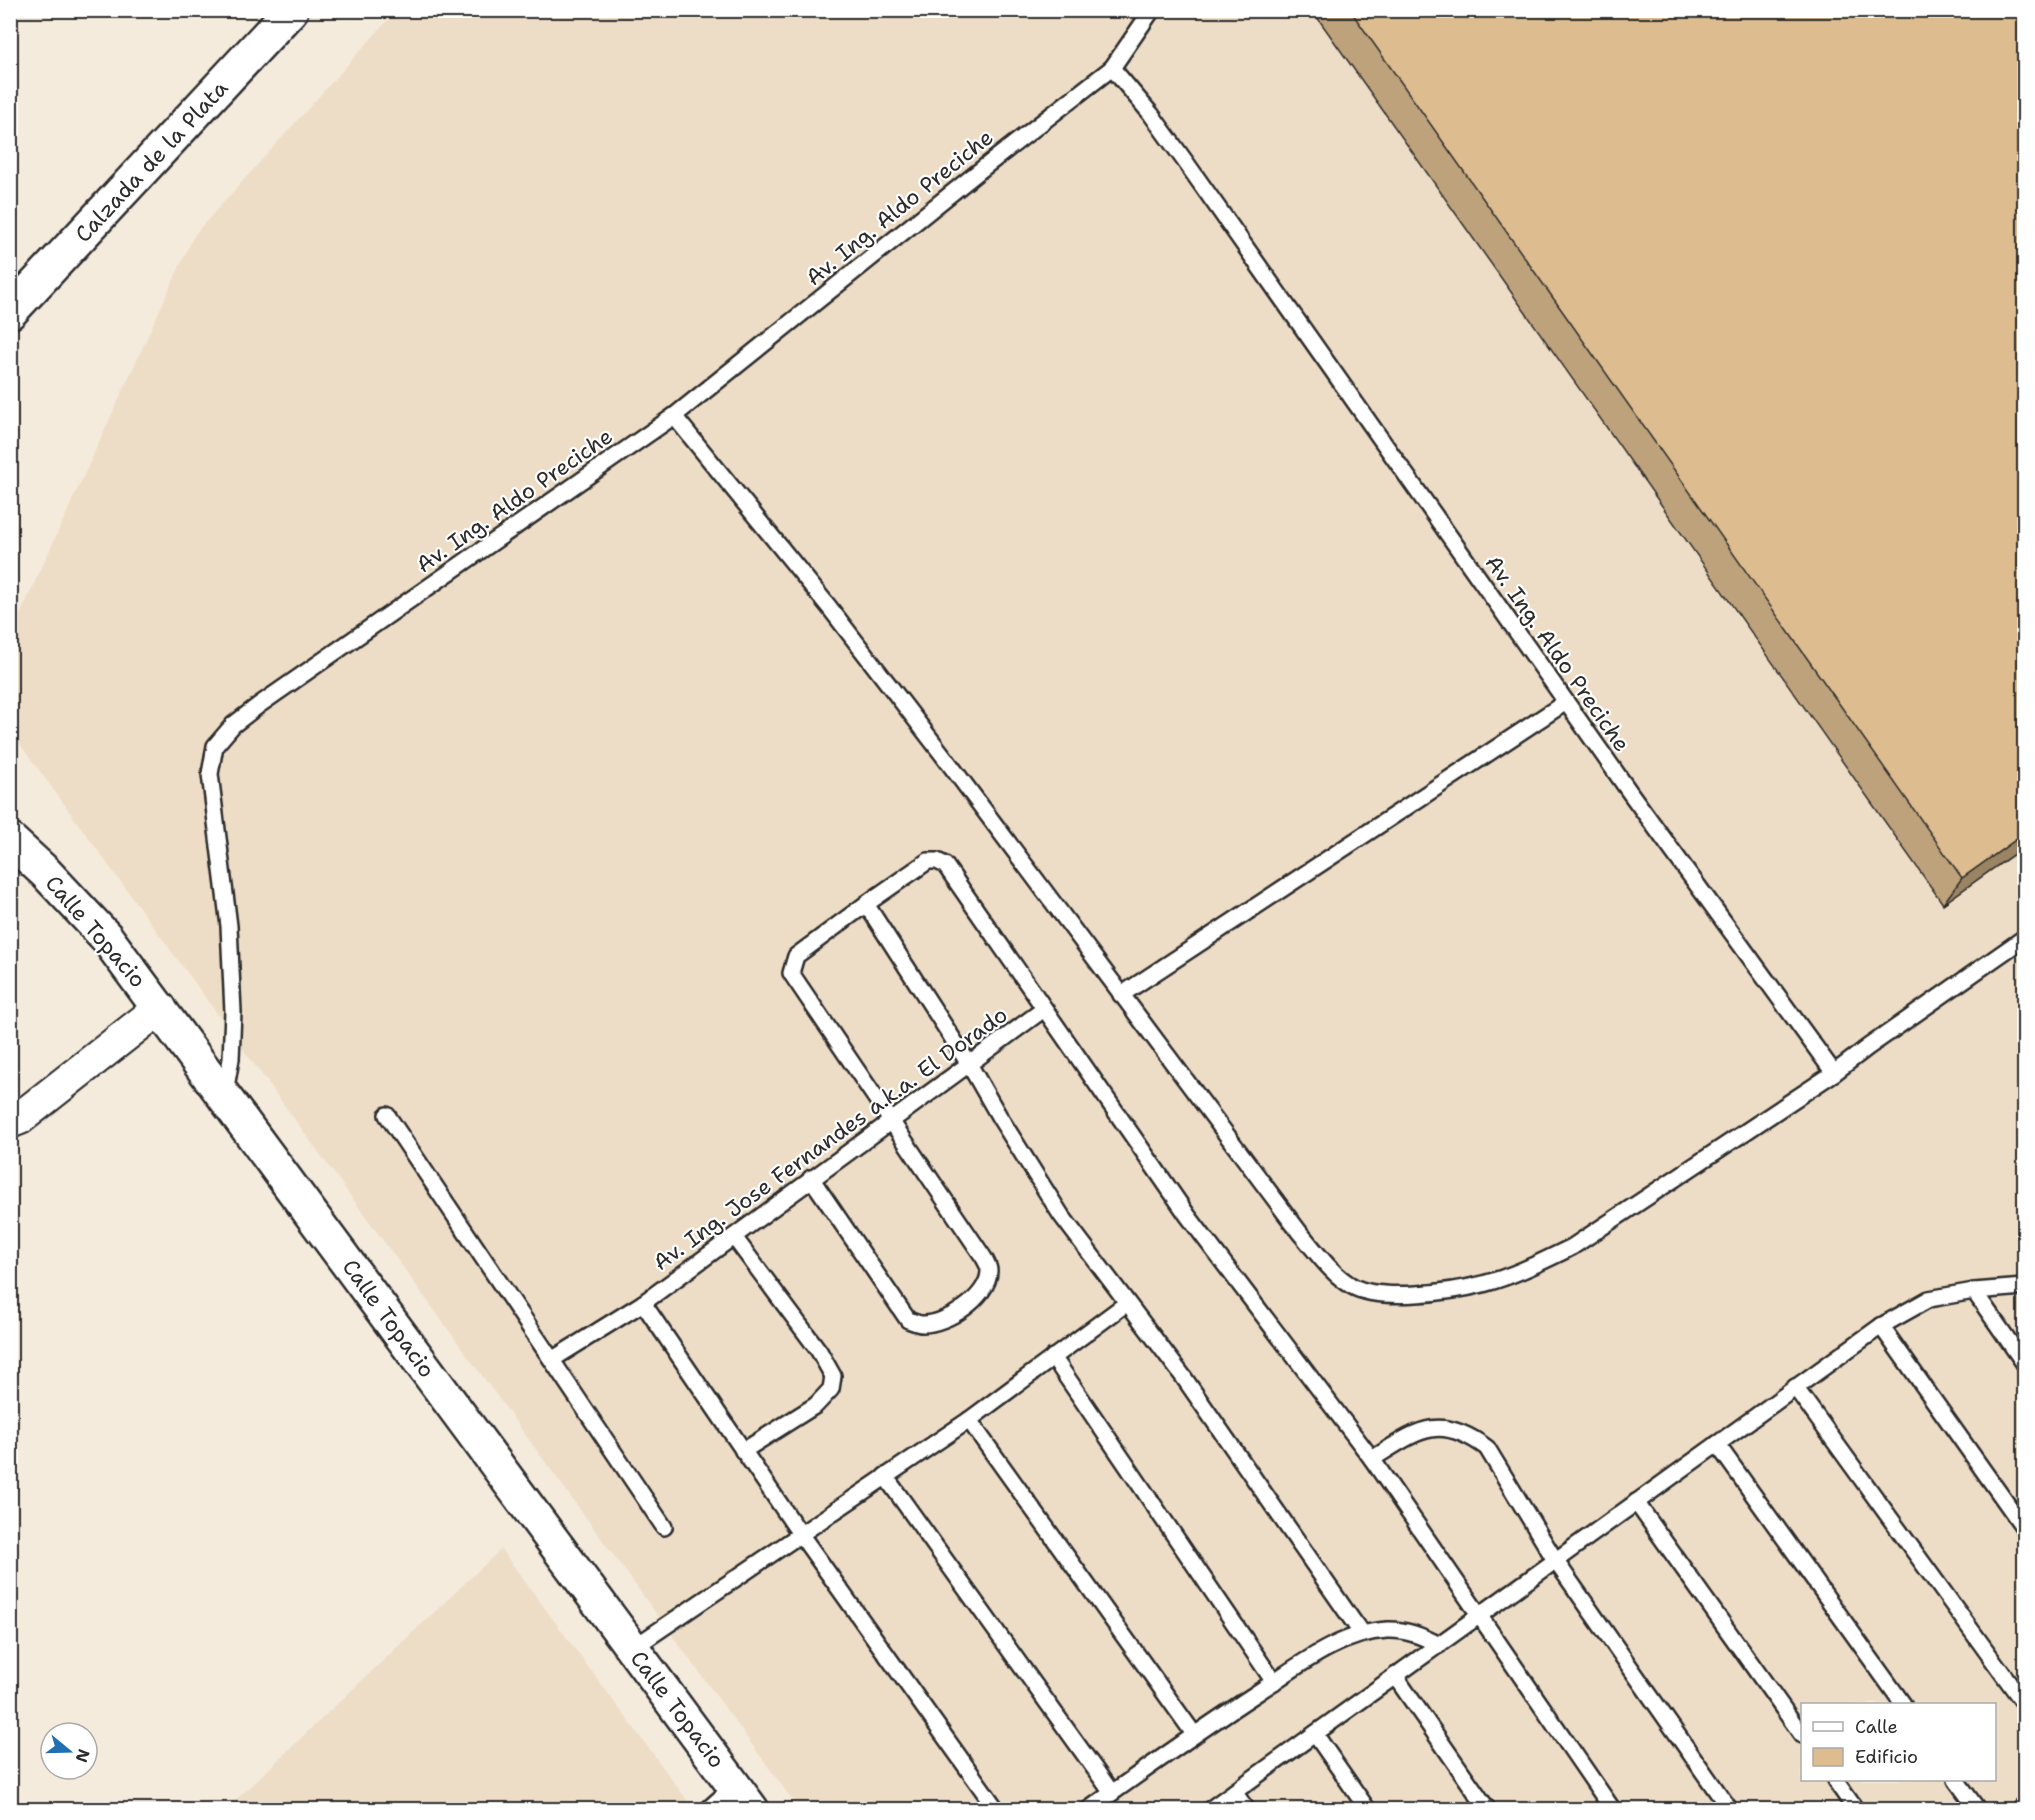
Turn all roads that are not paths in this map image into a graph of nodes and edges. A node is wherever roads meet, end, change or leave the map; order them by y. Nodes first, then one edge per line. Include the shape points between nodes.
1 (291, 10) edge
2 (1152, 10) edge
3 (1112, 68) junction
4 (10, 312) edge
5 (674, 416) junction
6 (1566, 702) junction
7 (10, 840) edge
8 (866, 904) junction
9 (2025, 938) edge
10 (1121, 995) junction
11 (160, 1008) junction
12 (1044, 1009) junction
13 (969, 1064) junction
14 (1834, 1073) junction
15 (224, 1096) junction
16 (387, 1115) dead end
17 (891, 1119) junction
18 (10, 1122) edge
19 (811, 1178) junction
20 (734, 1237) junction
21 (2025, 1287) edge
22 (1974, 1291) junction
23 (643, 1303) junction
24 (1127, 1303) junction
25 (1881, 1326) junction
26 (1053, 1357) junction
27 (552, 1359) junction
28 (2025, 1364) edge
29 (1795, 1387) junction
30 (969, 1420) junction
31 (1717, 1444) junction
32 (743, 1451) junction
33 (1372, 1459) junction
34 (885, 1476) junction
35 (1636, 1502) junction
36 (664, 1527) dead end
37 (2025, 1528) edge
38 (801, 1535) junction
39 (1555, 1560) junction
40 (1479, 1616) junction
41 (1362, 1634) junction
42 (1439, 1645) junction
43 (633, 1648) junction
44 (1395, 1676) junction
45 (1274, 1682) junction
46 (1902, 1703) edge
47 (2025, 1703) edge
48 (1801, 1731) edge
49 (1194, 1734) junction
50 (1315, 1734) junction
51 (1836, 1781) edge
52 (1957, 1781) edge
53 (1234, 1792) junction
54 (1112, 1793) junction
55 (743, 1797) edge
56 (2025, 1804) edge
57 (707, 1809) edge
58 (997, 1809) edge
59 (1088, 1809) edge
60 (1209, 1809) edge
61 (1247, 1809) edge
62 (1368, 1809) edge
63 (1488, 1809) edge
64 (1613, 1809) edge
65 (1730, 1809) edge
66 (1856, 1809) edge
67 (1978, 1809) edge
68 (2018, 1809) edge

1 - 4 street, Calzada de la Plata
2 - 3 lane, Av. Ing. Aldo Preciche
3 - 5 lane, Av. Ing. Aldo Preciche
3 - 6 lane, Av. Ing. Aldo Preciche via 1187,164
5 - 10 lane via 829,607
5 - 15 lane, Av. Ing. Aldo Preciche via 259,705 233,725 215,746 210,774 229,926 233,1012 231,1059
6 - 10 lane
6 - 14 lane, Av. Ing. Aldo Preciche
7 - 11 street, Calle Topacio via 106,937
8 - 12 lane via 928,861 945,865
8 - 13 lane
8 - 17 lane via 796,956 790,973
9 - 14 lane
10 - 14 lane via 1300,1233 1352,1286 1379,1294 1414,1294 1483,1284 1527,1269 1572,1247
11 - 15 street, Calle Topacio
11 - 18 street
12 - 13 lane, Av. Ing. Jose Fernandes a.k.a. El Dorado
12 - 33 lane via 1188,1216
13 - 17 lane, Av. Ing. Jose Fernandes a.k.a. El Dorado
13 - 24 lane via 1061,1215
15 - 43 street, Calle Topacio
16 - 27 lane
17 - 19 lane, Av. Ing. Jose Fernandes a.k.a. El Dorado
17 - 19 lane via 989,1269 987,1281 967,1306 934,1322 908,1320
19 - 20 lane, Av. Ing. Jose Fernandes a.k.a. El Dorado
20 - 23 lane, Av. Ing. Jose Fernandes a.k.a. El Dorado
20 - 32 lane via 819,1351 833,1376 831,1389 816,1405
21 - 22 lane
22 - 25 lane via 1929,1299
22 - 28 lane
23 - 27 lane, Av. Ing. Jose Fernandes a.k.a. El Dorado
23 - 32 lane
24 - 26 lane
24 - 41 lane via 1182,1375
25 - 29 lane
25 - 37 lane
26 - 30 lane
26 - 45 lane
27 - 36 lane
29 - 31 lane
29 - 47 lane
30 - 34 lane
30 - 49 lane
31 - 35 lane
31 - 46 lane
32 - 38 lane
33 - 39 lane via 1418,1431 1449,1428 1472,1437 1487,1448
33 - 40 lane
34 - 38 lane
34 - 54 lane
35 - 39 lane
35 - 48 lane
38 - 43 lane
38 - 58 lane
39 - 40 lane
39 - 65 lane
40 - 42 lane
40 - 64 lane
41 - 42 lane via 1404,1631
41 - 45 lane via 1332,1645
42 - 44 lane
43 - 55 street, Calle Topacio
44 - 50 lane
44 - 63 lane
45 - 49 lane
49 - 54 lane
50 - 53 lane
50 - 62 lane
51 - 66 lane
52 - 67 lane
53 - 60 lane
53 - 61 lane
54 - 59 lane
55 - 57 lane
56 - 68 lane

